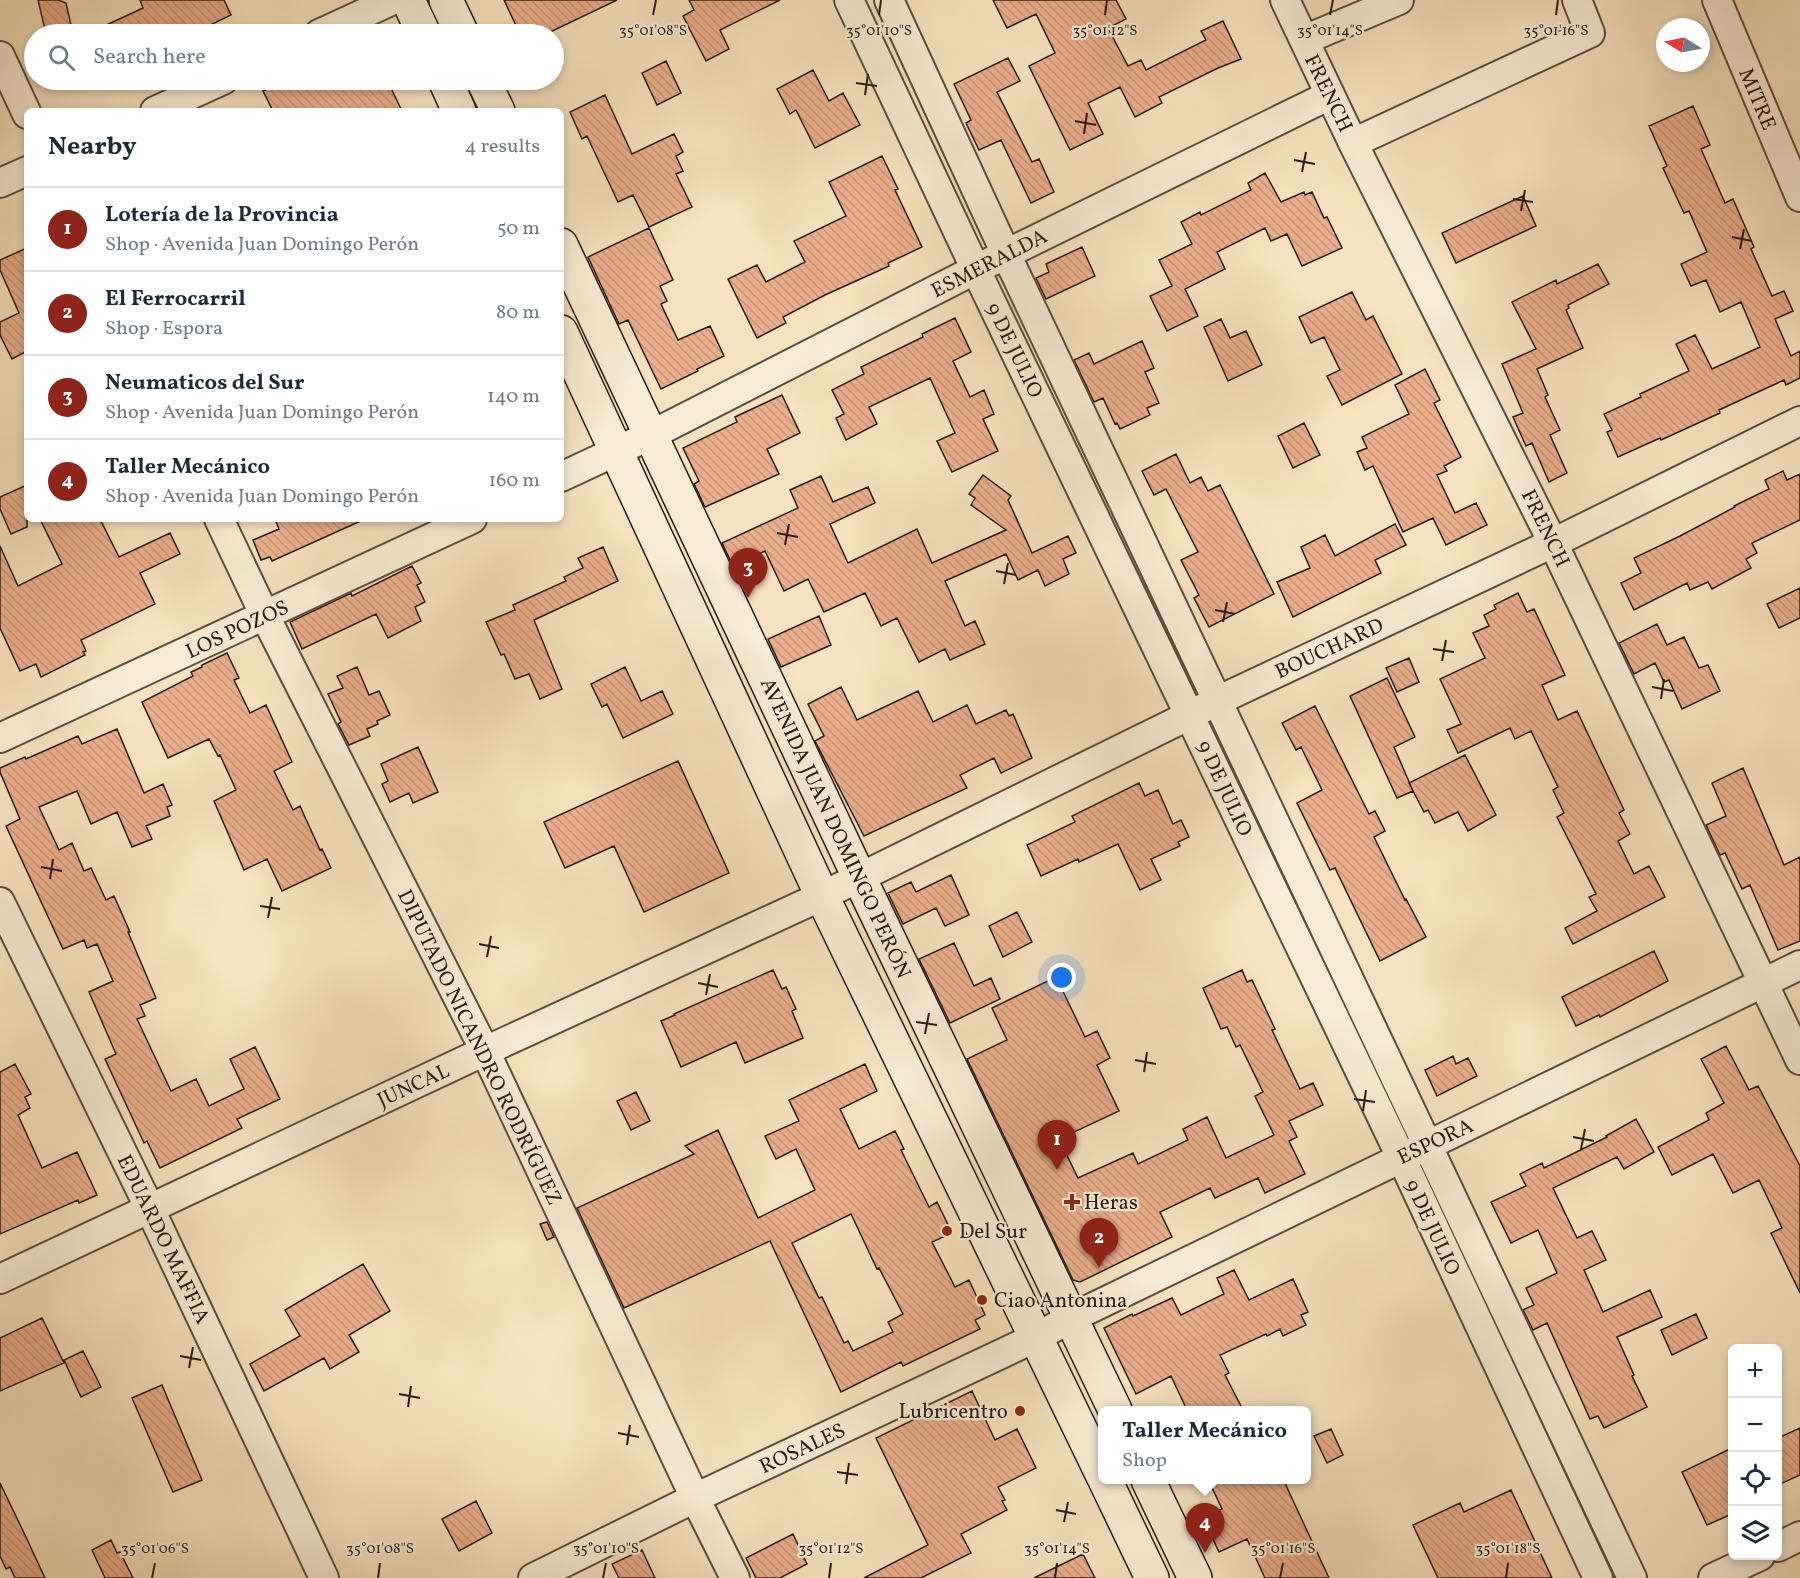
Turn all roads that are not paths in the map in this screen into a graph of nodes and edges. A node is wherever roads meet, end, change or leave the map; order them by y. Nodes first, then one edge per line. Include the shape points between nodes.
1 (393, 0) edge
2 (408, 0) edge
3 (446, 0) edge
4 (849, 0) edge
5 (889, 0) edge
6 (1285, 0) edge
7 (1399, 0) edge
8 (1577, 0) edge
9 (1716, 0) edge
10 (341, 24) edge
11 (419, 24) edge
12 (457, 24) edge
13 (1304, 40) junction
14 (0, 56) edge
15 (201, 90) edge
16 (450, 90) edge
17 (488, 90) edge
18 (1330, 95) junction
19 (24, 108) edge
20 (162, 108) edge
21 (458, 108) edge
22 (497, 108) edge
23 (1353, 143) junction
24 (24, 172) edge
25 (0, 183) edge
26 (1800, 197) edge
27 (564, 251) edge
28 (1006, 254) junction
29 (976, 270) junction
30 (564, 339) edge
31 (1800, 421) edge
32 (651, 435) junction
33 (616, 452) junction
34 (564, 476) edge
35 (220, 522) edge
36 (466, 522) edge
37 (1553, 543) junction
38 (265, 616) junction
39 (1217, 700) junction
40 (1190, 716) junction
41 (0, 738) edge
42 (859, 877) junction
43 (822, 896) junction
44 (0, 902) edge
45 (1800, 965) edge
46 (1764, 983) junction
47 (485, 1051) junction
48 (1800, 1060) edge
49 (1428, 1146) junction
50 (1401, 1157) junction
51 (150, 1209) junction
52 (0, 1279) edge
53 (1071, 1318) junction
54 (1037, 1337) junction
55 (1113, 1406) edge
56 (1098, 1465) edge
57 (1107, 1484) edge
58 (1150, 1484) edge
59 (695, 1498) junction
60 (1800, 1536) edge
61 (1782, 1545) edge
62 (1751, 1560) edge
63 (324, 1578) edge
64 (533, 1578) edge
65 (735, 1578) edge
66 (1152, 1578) edge
67 (1195, 1578) edge
68 (1598, 1578) edge
69 (1632, 1578) edge
70 (1713, 1578) edge

1 - 10 street
2 - 11 main road
3 - 12 main road
4 - 29 street, 9 DE JULIO
5 - 28 street, 9 DE JULIO
6 - 13 street, FRENCH
7 - 13 street
8 - 23 street via 1590,33
9 - 26 street, MITRE
13 - 18 street, FRENCH
14 - 19 street
15 - 20 street
16 - 21 main road
17 - 22 main road
18 - 23 street, FRENCH
18 - 28 street, ESMERALDA
23 - 37 street, FRENCH
24 - 25 street
27 - 32 main road, AVENIDA JUAN DOMINGO PERÓN
28 - 29 street, ESMERALDA
28 - 39 street, 9 DE JULIO
29 - 32 street, ESMERALDA
29 - 40 street, 9 DE JULIO
30 - 33 main road, AVENIDA JUAN DOMINGO PERÓN
31 - 37 street, BOUCHARD
32 - 33 street
32 - 42 main road, AVENIDA JUAN DOMINGO PERÓN
33 - 34 street
33 - 43 main road, AVENIDA JUAN DOMINGO PERÓN
35 - 38 street, DIPUTADO NICANDRO RODRÍGUEZ
36 - 38 street, LOS POZOS
37 - 39 street, BOUCHARD
37 - 46 street, FRENCH
38 - 41 street, LOS POZOS
38 - 47 street, DIPUTADO NICANDRO RODRÍGUEZ
39 - 40 street, BOUCHARD
39 - 49 street, 9 DE JULIO
40 - 42 street, BOUCHARD
40 - 50 street, 9 DE JULIO
42 - 43 street, JUNCAL
42 - 53 main road, AVENIDA JUAN DOMINGO PERÓN
43 - 47 street, JUNCAL
43 - 54 main road, AVENIDA JUAN DOMINGO PERÓN
44 - 51 street, EDUARDO MAFFIA
45 - 46 street, ESPORA
46 - 48 street, FRENCH
46 - 49 street, ESPORA
47 - 51 street, JUNCAL
47 - 59 street, DIPUTADO NICANDRO RODRÍGUEZ
49 - 50 street, ESPORA
49 - 69 street, 9 DE JULIO
50 - 53 street, ESPORA
50 - 68 street, 9 DE JULIO
51 - 52 street, JUNCAL
51 - 63 street, EDUARDO MAFFIA
53 - 54 street, ROSALES
53 - 55 main road, AVENIDA JUAN DOMINGO PERÓN
54 - 56 main road, AVENIDA JUAN DOMINGO PERÓN
54 - 59 street, ROSALES
57 - 66 main road, AVENIDA JUAN DOMINGO PERÓN
58 - 67 main road
59 - 64 street, ROSALES
59 - 65 street, DIPUTADO NICANDRO RODRÍGUEZ
60 - 61 street
62 - 70 street

